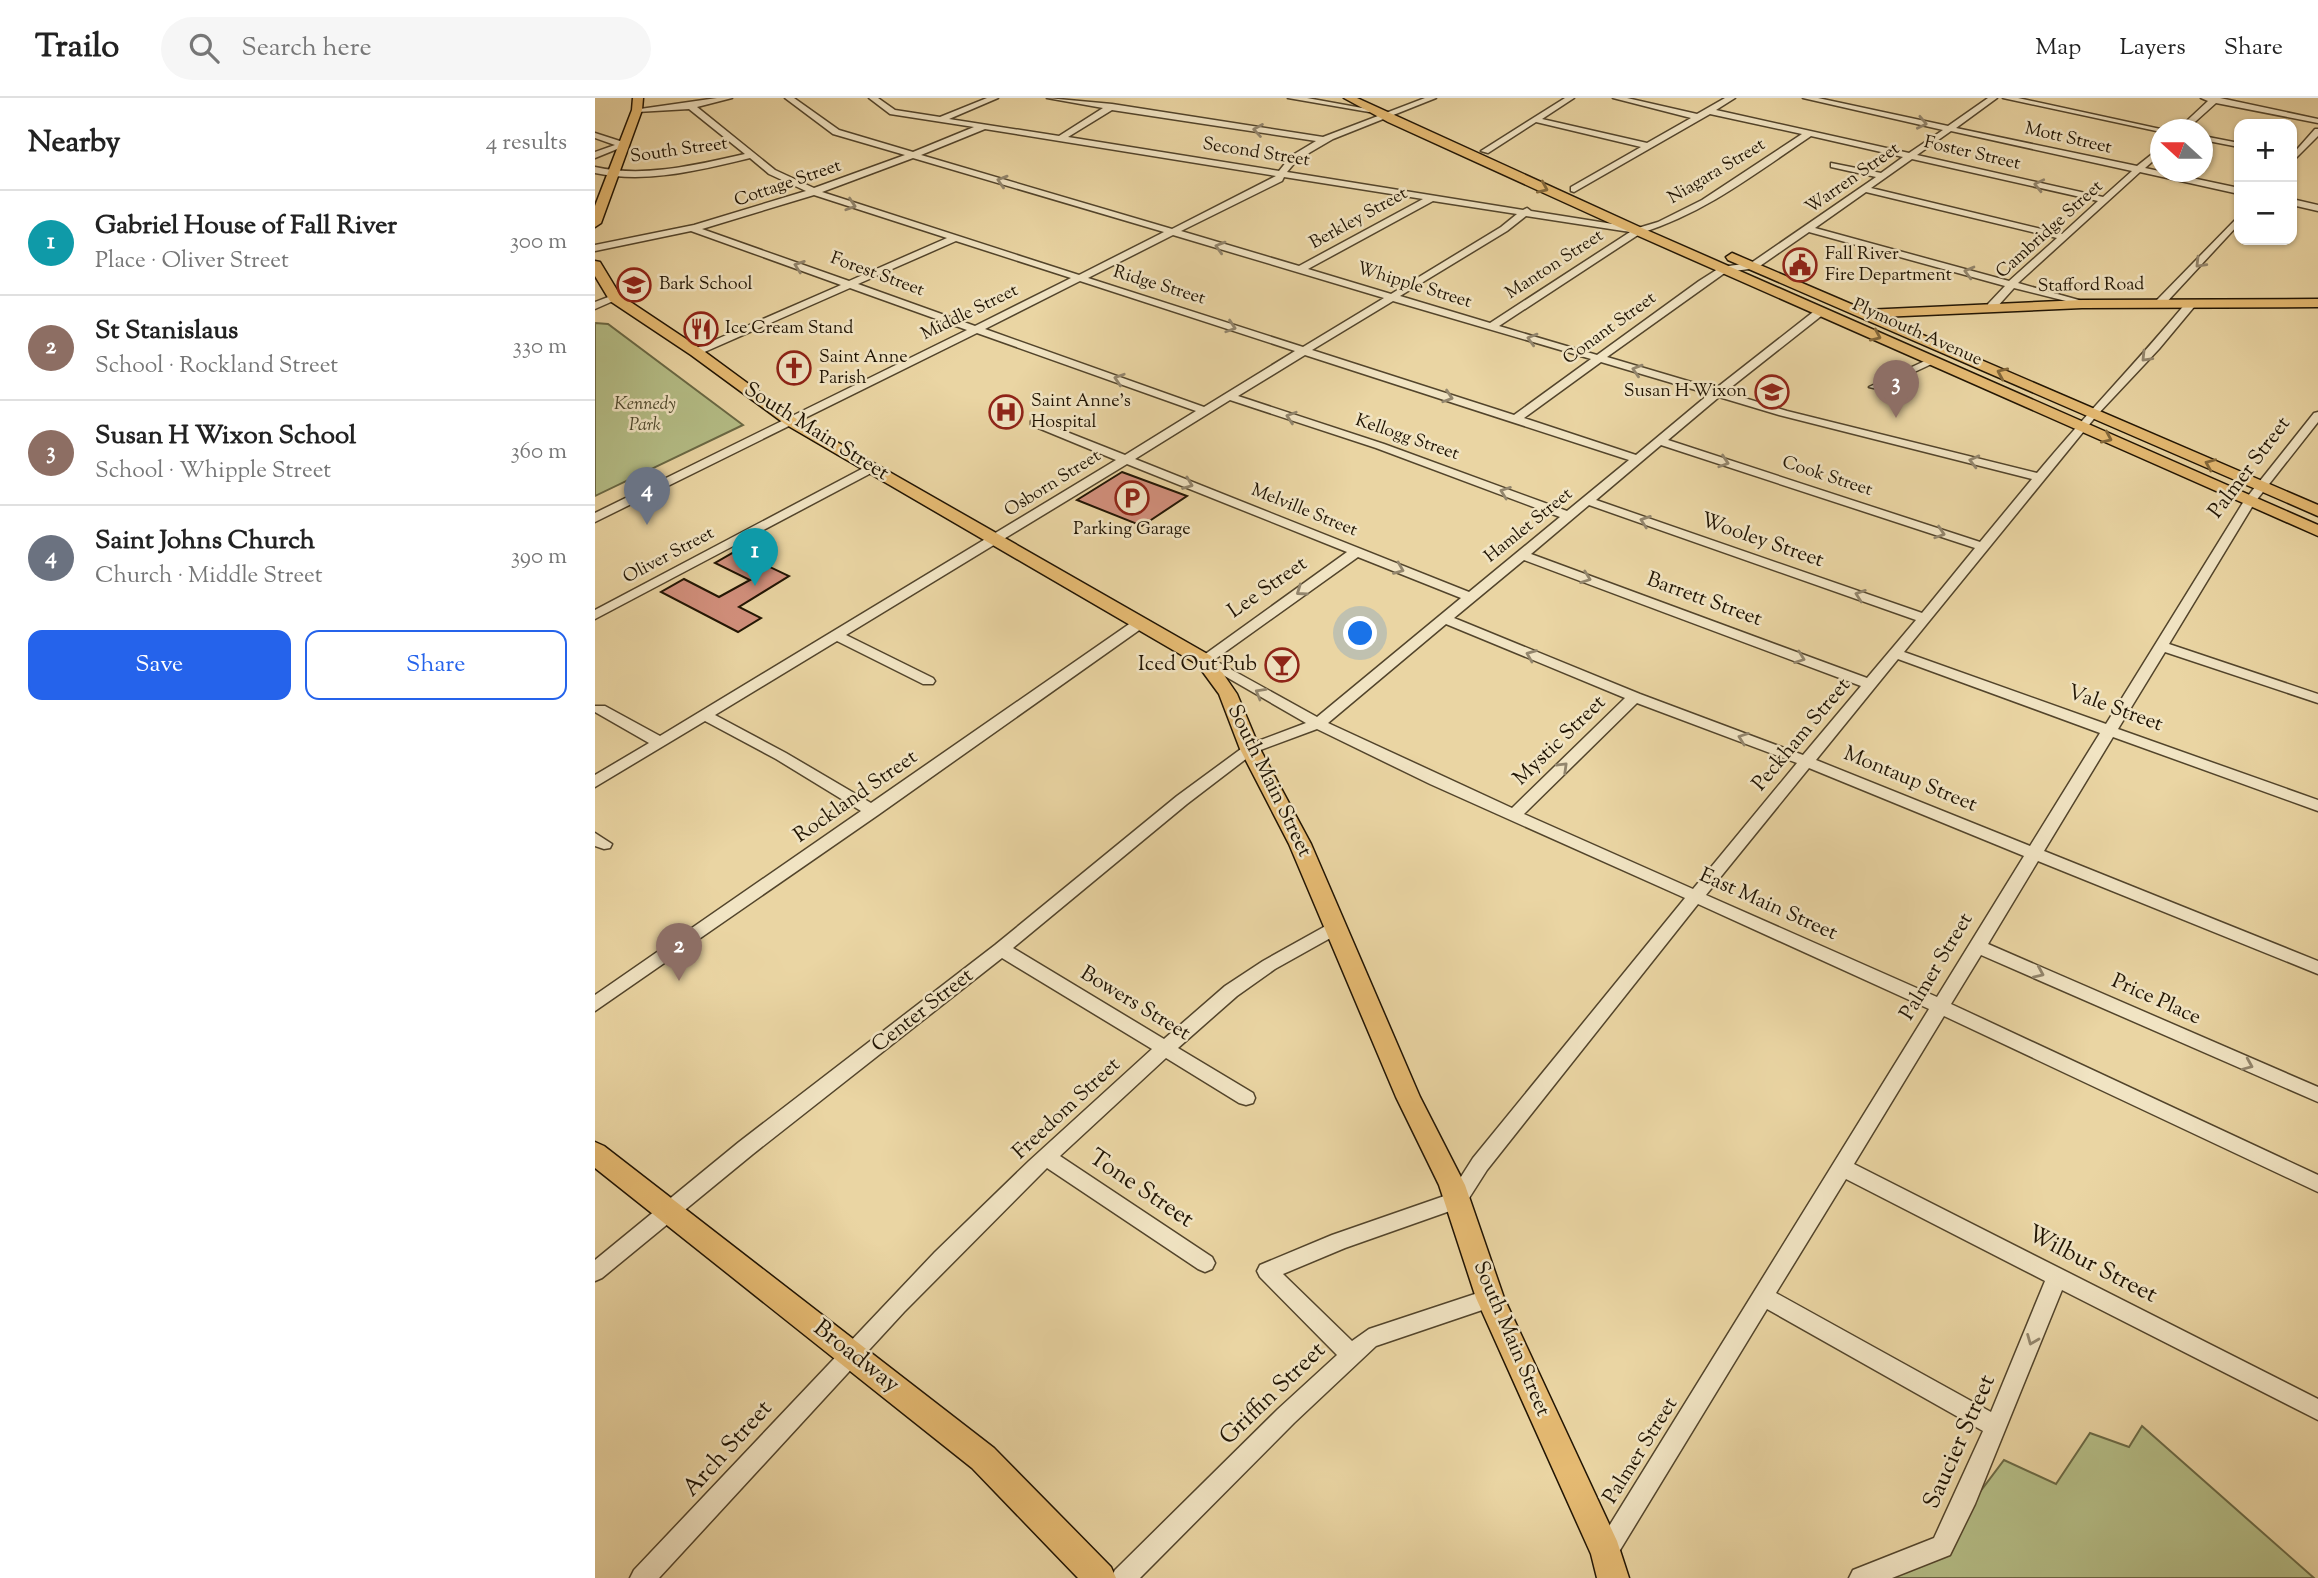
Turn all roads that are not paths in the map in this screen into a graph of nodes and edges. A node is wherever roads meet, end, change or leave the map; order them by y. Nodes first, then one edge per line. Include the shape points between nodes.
1 (728, 98) edge
2 (789, 98) edge
3 (873, 98) edge
4 (994, 98) edge
5 (1051, 98) edge
6 (1125, 98) edge
7 (1292, 98) edge
8 (1349, 98) edge
9 (1432, 98) edge
10 (1570, 98) edge
11 (1617, 98) edge
12 (1731, 98) edge
13 (1807, 98) edge
14 (1862, 98) edge
15 (1993, 98) edge
16 (2007, 98) edge
17 (2211, 99) edge
18 (638, 104) edge
19 (691, 106) junction
20 (1111, 107) junction
21 (1848, 107) junction
22 (1372, 108) edge
23 (1709, 111) junction
24 (1396, 113) junction
25 (1698, 117) junction
26 (941, 119) junction
27 (2192, 119) edge
28 (1536, 120) junction
29 (2318, 121) edge
30 (985, 126) junction
31 (2150, 128) edge
32 (1951, 129) junction
33 (2318, 131) edge
34 (1809, 133) junction
35 (595, 135) edge
36 (1061, 138) junction
37 (1325, 140) junction
38 (2213, 140) edge
39 (2234, 144) edge
40 (623, 145) junction
41 (1648, 146) junction
42 (1485, 151) junction
43 (2297, 153) edge
44 (595, 155) edge
45 (916, 155) junction
46 (750, 156) junction
47 (1912, 156) junction
48 (2150, 159) edge
49 (1834, 165) dead end
50 (595, 170) edge
51 (2137, 170) junction
52 (1282, 174) junction
53 (611, 175) junction
54 (1885, 176) junction
55 (1574, 189) junction
56 (1866, 190) junction
57 (2234, 190) edge
58 (817, 193) junction
59 (1434, 197) junction
60 (2105, 200) junction
61 (2297, 203) edge
62 (1618, 208) dead end
63 (2318, 208) edge
64 (1527, 211) junction
65 (1639, 216) dead end
66 (595, 223) edge
67 (2234, 224) edge
68 (1659, 225) junction
69 (694, 229) junction
70 (1809, 229) junction
71 (1638, 230) junction
72 (1174, 233) junction
73 (1681, 234) dead end
74 (2065, 237) junction
75 (955, 238) junction
76 (595, 248) edge
77 (1723, 253) dead end
78 (595, 265) edge
79 (1754, 266) junction
80 (1724, 269) junction
81 (1299, 270) junction
82 (1077, 279) junction
83 (2013, 283) junction
84 (851, 284) junction
85 (615, 298) junction
86 (1393, 298) junction
87 (2318, 303) edge
88 (2081, 304) junction
89 (2159, 304) junction
90 (2190, 305) junction
91 (595, 306) edge
92 (1992, 306) junction
93 (1821, 311) junction
94 (1864, 313) junction
95 (1490, 327) junction
96 (979, 328) junction
97 (1305, 351) junction
98 (696, 352) junction
99 (1598, 358) junction
100 (1933, 361) junction
101 (1874, 387) dead end
102 (1717, 394) junction
103 (1231, 397) junction
104 (1206, 411) junction
105 (2093, 413) junction
106 (2318, 415) edge
107 (1516, 419) junction
108 (790, 421) junction
109 (1035, 424) dead end
110 (2082, 427) junction
111 (1659, 441) junction
112 (1638, 459) junction
113 (1124, 460) junction
114 (871, 468) junction
115 (2041, 478) junction
116 (2263, 486) junction
117 (1588, 501) junction
118 (2250, 501) junction
119 (2318, 511) edge
120 (1569, 516) junction
121 (595, 518) edge
122 (2318, 531) edge
123 (996, 540) junction
124 (1983, 547) junction
125 (1357, 551) junction
126 (1522, 555) junction
127 (1470, 597) junction
128 (595, 615) edge
129 (1924, 618) junction
130 (1445, 619) junction
131 (1140, 623) junction
132 (837, 636) junction
133 (2161, 646) junction
134 (1897, 654) junction
135 (1204, 660) junction
136 (928, 681) dead end
137 (1872, 685) junction
138 (1635, 698) junction
139 (2318, 699) edge
140 (600, 709) dead end
141 (706, 716) junction
142 (1318, 724) junction
143 (2110, 729) junction
144 (660, 743) junction
145 (1250, 749) junction
146 (1807, 762) junction
147 (595, 782) edge
148 (2318, 806) edge
149 (873, 811) junction
150 (1514, 815) junction
151 (2034, 853) junction
152 (1695, 897) junction
153 (1337, 927) junction
154 (1977, 946) junction
155 (1001, 949) junction
156 (2318, 968) edge
157 (595, 1004) edge
158 (1940, 1006) junction
159 (1166, 1049) junction
160 (2318, 1095) edge
161 (1246, 1098) dead end
162 (595, 1153) edge
163 (1047, 1158) junction
164 (1841, 1167) junction
165 (2318, 1184) edge
166 (1457, 1200) junction
167 (667, 1211) junction
168 (1205, 1263) dead end
169 (595, 1272) edge
170 (2057, 1277) junction
171 (1763, 1296) junction
172 (1490, 1298) junction
173 (851, 1353) junction
174 (1352, 1355) junction
175 (2318, 1410) edge
176 (1996, 1427) junction
177 (1606, 1552) junction
178 (642, 1578) edge
179 (1100, 1578) edge
180 (1123, 1578) edge
181 (1613, 1578) edge
182 (1861, 1578) edge

1 - 19 street
2 - 45 street, Whipple Street via 836,132
3 - 26 street, Second Street via 893,111
4 - 26 street
5 - 20 street
6 - 20 street
7 - 22 street
8 - 22 main road, Plymouth Avenue
9 - 24 street
10 - 28 street
11 - 25 street
12 - 23 street
13 - 21 street, Mott Street
14 - 21 street
15 - 32 street, Warren Street
16 - 31 street
17 - 27 street
17 - 29 street
18 - 19 street
18 - 40 main road
19 - 46 street, Ridge Street
20 - 36 street
37 -> 20 street
21 -> 32 street, Mott Street
22 - 24 main road, Plymouth Avenue
22 - 24 street
22 - 37 street, Middle Street
22 -> 71 main road, Plymouth Avenue
23 - 25 street
23 - 34 street, Foster Street
24 - 42 main road, Plymouth Avenue
25 - 41 street
26 - 30 street, Second Street
28 - 41 street
28 - 42 street
30 - 36 street, Second Street
30 - 45 street, Cottage Street
32 - 47 street, Warren Street
32 - 51 street, Mott Street
33 - 43 street
34 - 47 street, Foster Street
34 - 68 street, Niagara Street
35 - 40 street
36 - 52 street, Second Street
37 - 52 street, Middle Street via 1304,152
38 - 39 street
40 - 44 street
40 - 53 main road
41 - 55 street
42 - 55 main road, Plymouth Avenue
45 - 58 street, Cottage Street
72 -> 45 street, Whipple Street
46 - 53 street, South Street via 699,168
46 - 58 street, Ridge Street via 780,177
47 - 54 street, Warren Street
60 -> 47 street, Foster Street
48 - 51 street, Cambridge Street
49 - 54 street
50 - 53 street
51 - 57 street, Mott Street
51 - 60 street, Cambridge Street
52 - 59 street, Second Street
52 - 72 street, Middle Street
53 - 66 main road
54 - 56 street, Warren Street
55 - 62 main road, Plymouth Avenue
56 - 70 street, Warren Street
56 - 74 street
58 - 69 street, Cottage Street
58 -> 75 street, Ridge Street
59 - 64 street, Second Street
59 - 81 street, Berkley Street
60 - 74 street, Cambridge Street
61 - 63 street
64 - 71 street, Second Street
64 - 86 street, Osborn Street
65 - 68 main road
67 -> 89 street
68 - 71 street, Niagara Street
68 - 73 main road
69 - 76 street, Cottage Street
84 -> 69 street, Forest Street
70 - 79 street, Warren Street
83 -> 70 street
71 - 80 main road, Plymouth Avenue
71 - 95 street, Manton Street
81 -> 72 street, Whipple Street
72 - 82 street, Middle Street
74 - 83 street, Cambridge Street
75 - 82 street, Ridge Street
75 - 84 street
77 - 79 main road, Plymouth Avenue
78 - 85 main road, South Main Street
79 - 80 street, Warren Street
79 - 94 main road, Plymouth Avenue
80 - 93 main road, Plymouth Avenue
80 - 94 main road via 1782,285 1844,312
80 - 99 street, Conant Street
81 - 86 street, Whipple Street
82 - 96 street, Middle Street
82 -> 97 street, Ridge Street
83 - 88 street
83 - 92 street, Cambridge Street
84 - 96 street, Forest Street
84 - 98 street
85 - 91 street
85 - 98 main road, South Main Street
86 - 95 street, Whipple Street
86 - 97 street, Osborn Street
87 - 90 main road, Stafford Road
88 - 89 main road, Stafford Road
88 - 92 main road, Stafford Road
89 - 90 main road, Stafford Road
90 -> 105 street, Peckham Street
92 - 94 main road, Stafford Road
93 -> 100 main road, Plymouth Avenue
93 - 102 street, Hamlet Street
105 -> 94 main road, Plymouth Avenue
99 -> 95 street, Whipple Street
104 -> 96 street, Forest Street
96 - 108 street, Middle Street
97 - 103 street, Osborn Street
97 -> 107 street, Ridge Street
98 - 108 main road, South Main Street
102 -> 99 street, Whipple Street
99 - 107 street, Conant Street
100 - 101 street
100 - 110 main road, Plymouth Avenue
102 - 111 street, Hamlet Street
115 -> 102 street, Whipple Street
103 - 104 street, Osborn Street
120 -> 103 street, Kellogg Street
104 - 113 street, Osborn Street
105 - 110 street, Peckham Street
116 -> 105 main road, Plymouth Avenue
106 - 116 street, Palmer Street
107 - 112 street, Ridge Street
108 - 114 main road, South Main Street
108 - 121 street, Middle Street
109 - 113 street, Melville Street
110 - 115 street, Peckham Street
110 -> 118 main road, Plymouth Avenue
111 - 112 street, Hamlet Street
111 -> 124 street, Cook Street
112 - 117 street, Hamlet Street
113 - 123 street, Osborn Street
113 -> 125 street, Melville Street
114 - 123 main road, South Main Street
114 - 128 street, Oliver Street
115 - 124 street, Peckham Street
116 - 118 street, Palmer Street
116 - 119 main road, Plymouth Avenue
117 - 120 street, Hamlet Street
129 -> 117 street, Wooley Street
118 - 122 main road, Plymouth Avenue
118 - 133 street, Palmer Street
120 - 126 street, Hamlet Street
123 - 131 main road, South Main Street
123 - 132 street, Osborn Street
124 - 129 street, Peckham Street
125 -> 127 street, Melville Street
125 -> 135 street, Lee Street
126 - 127 street, Hamlet Street
126 -> 137 street, Barrett Street
127 - 130 street, Hamlet Street
129 - 134 street, Peckham Street
138 -> 130 street, Montaup Street
130 - 142 street, Hamlet Street
131 - 135 main road, South Main Street
131 - 149 street, Rockland Street
132 - 136 street
132 - 141 street, Osborn Street
133 - 139 street
133 - 143 street, Palmer Street
134 - 137 street, Peckham Street
134 - 143 street, Vale Street
142 -> 135 street, East Main Street
135 - 145 main road, South Main Street via 1228,694
137 - 146 street, Peckham Street
146 -> 138 street, Montaup Street
150 -> 138 street, Mystic Street
140 - 144 street
141 - 144 street, Osborn Street
141 - 149 street
142 - 145 street, Hamlet Street
142 - 150 street, East Main Street
143 - 148 street, Vale Street
143 - 151 street, Palmer Street
144 - 147 street, Osborn Street
145 - 153 main road, South Main Street
145 - 155 street, Center Street
146 - 151 street, Montaup Street
146 - 152 street, Peckham Street
149 - 157 street, Rockland Street
150 - 152 street, East Main Street
151 - 154 street, Palmer Street
151 - 156 street, Montaup Street
152 - 158 street, East Main Street
152 - 166 street, Peckham Street via 1480,1164
153 - 159 street, Freedom Street via 1231,991
153 - 166 main road, South Main Street
154 - 158 street, Palmer Street
154 -> 160 street, Price Place
155 - 159 street, Bowers Street
155 - 167 street, Center Street
158 - 164 street, Palmer Street
158 - 165 street, East Main Street
159 - 161 street, Bowers Street
159 - 163 street, Freedom Street
162 - 167 main road, Broadway
163 - 168 street, Tone Street
163 - 173 street, Freedom Street
164 - 170 street, Wilbur Street
164 - 171 street, Palmer Street
166 - 172 main road, South Main Street
166 - 174 street via 1267,1271
167 - 169 street, Center Street
167 - 173 main road, Broadway
170 - 175 street, Wilbur Street
170 -> 176 street, Saucier Street
171 - 176 street
171 - 177 street, Palmer Street
172 - 174 street, Griffin Street via 1369,1339
172 - 177 main road, South Main Street
173 - 178 street, Arch Street
173 - 179 main road, Broadway via 983,1458
174 - 180 street, Griffin Street
176 - 182 street, Saucier Street via 1942,1547
177 - 181 main road, South Main Street

